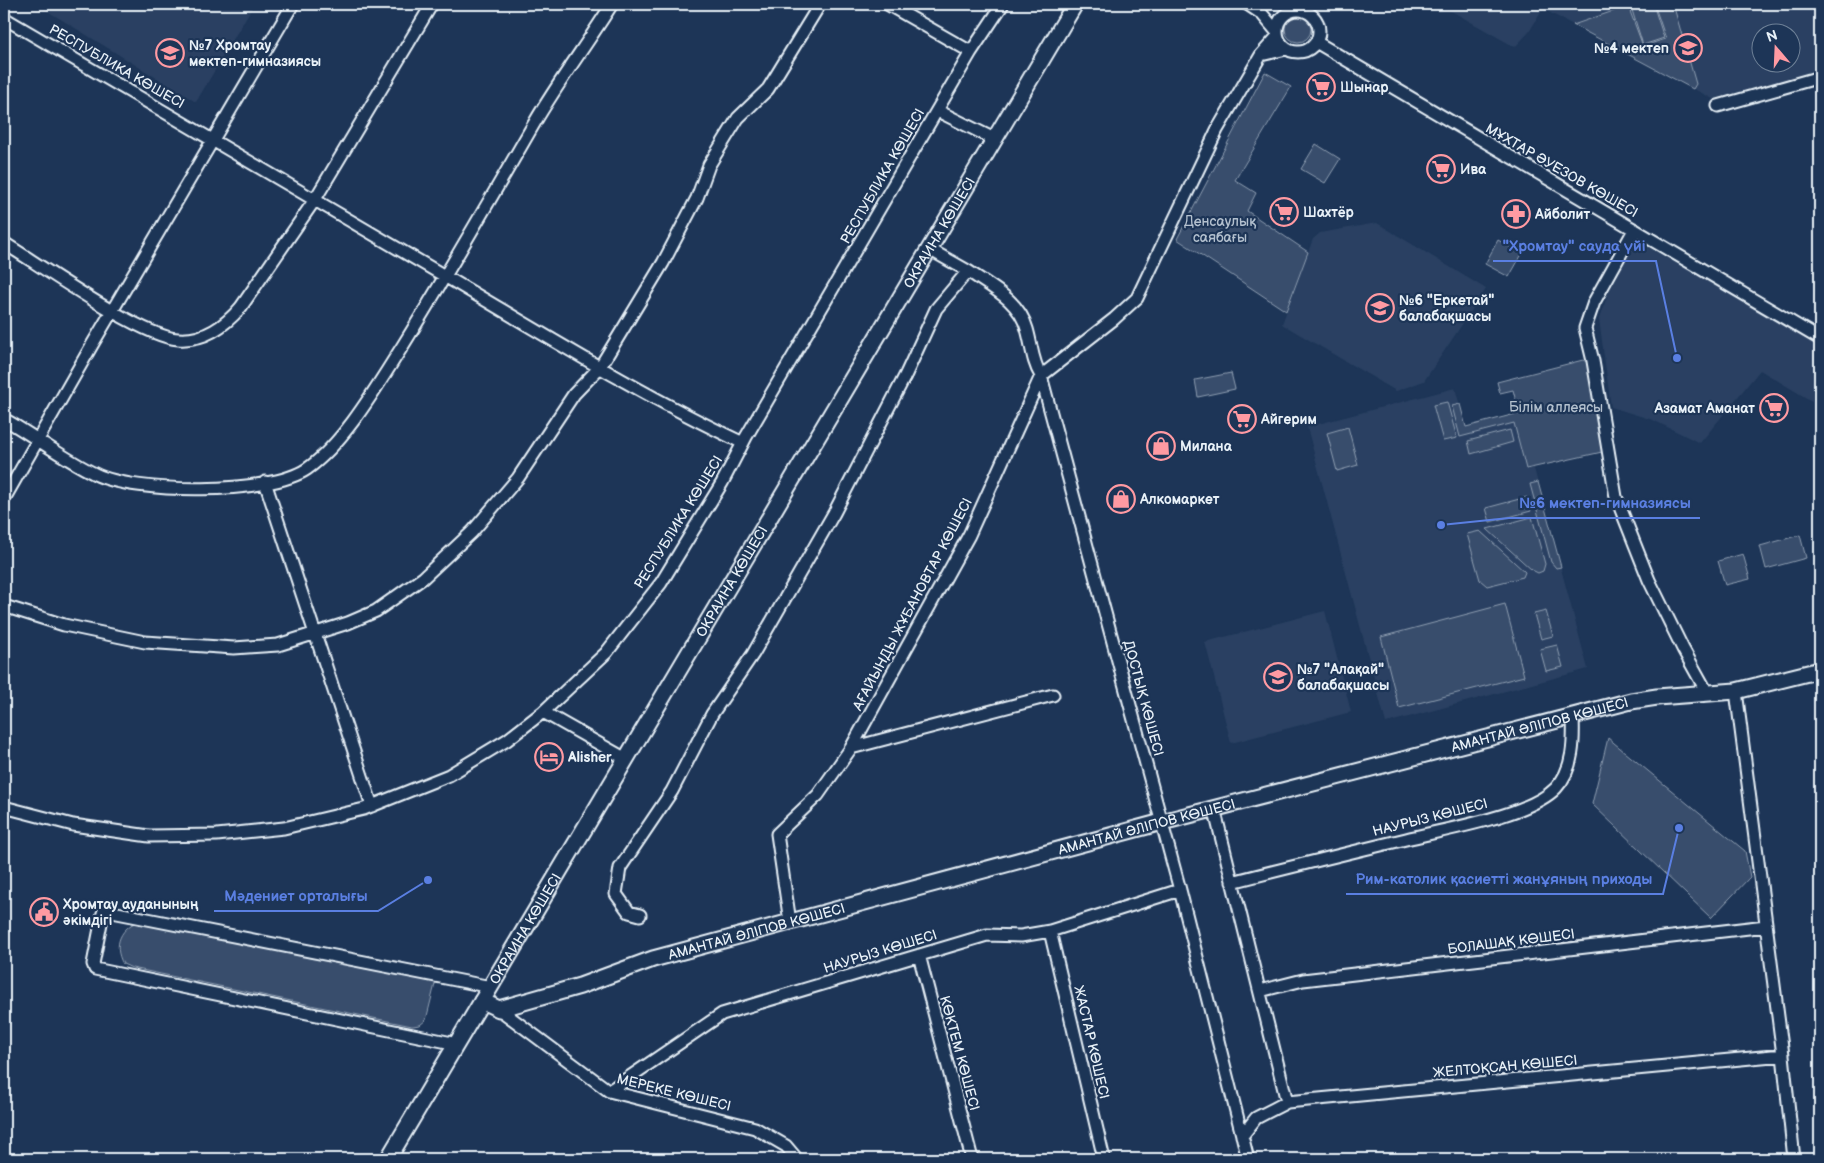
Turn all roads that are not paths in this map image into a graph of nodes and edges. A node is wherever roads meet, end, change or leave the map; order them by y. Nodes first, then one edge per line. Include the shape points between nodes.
1 (293, 4) edge
2 (432, 4) edge
3 (612, 4) edge
4 (820, 4) edge
5 (888, 4) edge
6 (1003, 4) edge
7 (1075, 4) edge
8 (1247, 4) edge
9 (1294, 7) edge
10 (1262, 14) junction
11 (1281, 17) junction
12 (4, 18) edge
13 (1277, 34) junction
14 (1316, 42) junction
15 (1286, 49) junction
16 (971, 52) junction
17 (1261, 55) junction
18 (1820, 77) edge
19 (1718, 106) dead end
20 (938, 111) junction
21 (215, 139) junction
22 (994, 139) junction
23 (314, 201) junction
24 (1634, 230) junction
25 (4, 243) edge
26 (929, 249) junction
27 (968, 271) junction
28 (446, 277) junction
29 (112, 310) junction
30 (1820, 339) edge
31 (600, 367) junction
32 (1041, 376) junction
33 (4, 419) edge
34 (40, 439) junction
35 (743, 443) junction
36 (265, 482) junction
37 (4, 500) edge
38 (4, 606) edge
39 (314, 635) junction
40 (1820, 670) edge
41 (1736, 691) junction
42 (1708, 694) junction
43 (1053, 695) dead end
44 (543, 712) junction
45 (1573, 716) junction
46 (851, 748) junction
47 (626, 759) junction
48 (372, 806) junction
49 (4, 807) edge
50 (1214, 808) junction
51 (1162, 822) junction
52 (1232, 882) junction
53 (1180, 890) junction
54 (640, 915) dead end
55 (790, 922) junction
56 (1766, 926) junction
57 (1050, 931) junction
58 (919, 955) junction
59 (491, 987) junction
60 (1260, 991) junction
61 (482, 1001) junction
62 (499, 1009) junction
63 (457, 1044) junction
64 (1783, 1055) junction
65 (609, 1091) junction
66 (1287, 1102) junction
67 (1242, 1136) junction
68 (388, 1159) edge
69 (797, 1159) edge
70 (972, 1159) edge
71 (1104, 1159) edge
72 (1248, 1159) edge
73 (1794, 1159) edge

1 - 21 street
2 - 23 street
3 - 28 street via 557,85
4 - 31 street via 768,89 738,118 709,165 697,198 663,263
5 - 16 street
6 - 16 street, РЕСПУБЛИКА КӨШЕСІ
7 - 22 main road, ОКРАИНА КӨШЕСІ
8 - 10 street
9 - 11 street
9 - 14 street via 1315,18 1318,26
10 - 11 street
10 - 13 street
11 - 13 street
12 - 21 street, РЕСПУБЛИКА КӨШЕСІ
13 - 15 street
13 - 17 street, АҒАЙЫНДЫ ЖҰБАНОВТАР КӨШЕСІ
14 - 15 street via 1300,52
14 - 24 street, МҰХТАР ӘУЕЗОВ КӨШЕСІ
15 - 17 street
16 - 20 street, РЕСПУБЛИКА КӨШЕСІ
17 - 32 street, АҒАЙЫНДЫ ЖҰБАНОВТАР КӨШЕСІ via 1217,130 1137,298
18 - 19 street
20 - 22 street
20 - 35 street, РЕСПУБЛИКА КӨШЕСІ
21 - 23 street, РЕСПУБЛИКА КӨШЕСІ
21 - 29 street
22 - 26 main road, ОКРАИНА КӨШЕСІ
23 - 28 street, РЕСПУБЛИКА КӨШЕСІ
23 - 29 street via 241,307 215,331 179,340 164,337
24 - 30 street, МҰХТАР ӘУЕЗОВ КӨШЕСІ
24 - 42 street via 1594,302 1585,328 1616,497 1649,580
25 - 29 street
26 - 27 street, ДОСТЫҚ КӨШЕСІ
26 - 47 main road, ОКРАИНА КӨШЕСІ
27 - 32 street, ДОСТЫҚ КӨШЕСІ via 1016,306 1024,318 1032,356
27 - 54 street via 936,310 834,513 753,654 712,714 672,791 620,868 616,894 629,912
28 - 31 street, РЕСПУБЛИКА КӨШЕСІ
28 - 36 street via 346,430 306,469
29 - 34 street
31 - 35 street, РЕСПУБЛИКА КӨШЕСІ
31 - 39 street via 574,394 518,478 472,532 423,578 376,611
32 - 46 street, АҒАЙЫНДЫ ЖҰБАНОВТАР КӨШЕСІ via 969,535
32 - 51 street, ДОСТЫҚ КӨШЕСІ
33 - 34 street
34 - 36 street via 96,475 133,483 196,489 244,488
34 - 37 street
35 - 44 street, РЕСПУБЛИКА КӨШЕСІ via 661,583 606,653
36 - 39 street
38 - 39 street via 64,625 145,642 234,648 278,645
39 - 48 street
40 - 41 main road, АМАНТАЙ ӘЛІПОВ КӨШЕСІ
41 - 42 main road, АМАНТАЙ ӘЛІПОВ КӨШЕСІ
41 - 56 street
42 - 45 main road, АМАНТАЙ ӘЛІПОВ КӨШЕСІ via 1648,698
43 - 46 street
44 - 47 street
44 - 48 street, РЕСПУБЛИКА КӨШЕСІ via 507,740 449,774
45 - 50 main road, АМАНТАЙ ӘЛІПОВ КӨШЕСІ
45 - 52 street, НАУРЫЗ КӨШЕСІ via 1574,739 1568,768 1558,787 1540,802 1487,819
46 - 55 street, АҒАЙЫНДЫ ЖҰБАНОВТАР КӨШЕСІ via 818,795 777,834
47 - 59 main road, ОКРАИНА КӨШЕСІ
48 - 49 street, РЕСПУБЛИКА КӨШЕСІ via 284,828 217,835 149,836 73,825
50 - 51 main road, АМАНТАЙ ӘЛІПОВ КӨШЕСІ
50 - 52 street
51 - 53 street, ДОСТЫҚ КӨШЕСІ
51 - 55 main road, АМАНТАЙ ӘЛІПОВ КӨШЕСІ
52 - 60 street
53 - 57 street, НАУРЫЗ КӨШЕСІ
53 - 67 street, ДОСТЫҚ КӨШЕСІ
55 - 62 main road, АМАНТАЙ ӘЛІПОВ КӨШЕСІ via 653,959 580,986
56 - 60 street, БОЛАШАҚ КӨШЕСІ via 1303,980
56 - 64 street
57 - 58 street, НАУРЫЗ КӨШЕСІ via 1021,936 988,935
57 - 71 street, ЖАСТАР КӨШЕСІ
58 - 65 street, НАУРЫЗ КӨШЕСІ via 722,1014
58 - 70 street, КӨКТЕМ КӨШЕСІ
59 - 61 main road, ОКРАИНА КӨШЕСІ
59 - 63 street via 107,911 103,913 93,964 95,969
60 - 66 street
61 - 62 main road
61 - 63 main road, ОКРАИНА КӨШЕСІ
62 - 65 street, МЕРЕКЕ КӨШЕСІ
63 - 68 main road, ОКРАИНА КӨШЕСІ
64 - 66 street, ЖЕЛТОҚСАН КӨШЕСІ
64 - 73 street
65 - 69 street, МЕРЕКЕ КӨШЕСІ via 755,1128 786,1146
66 - 67 street, ЖЕЛТОҚСАН КӨШЕСІ via 1256,1118
67 - 72 street, ДОСТЫҚ КӨШЕСІ

